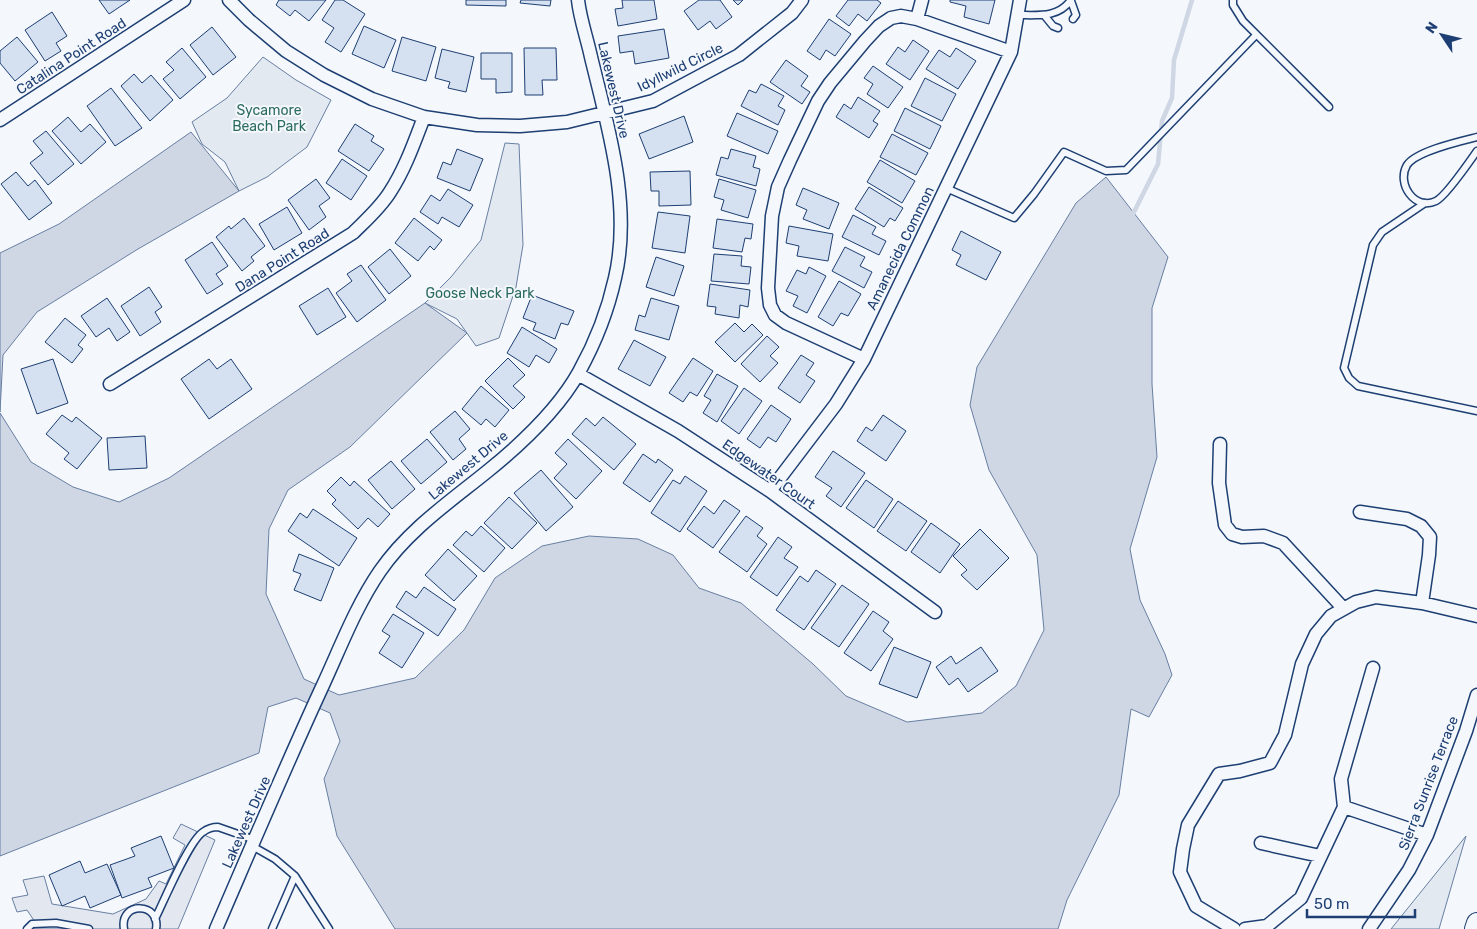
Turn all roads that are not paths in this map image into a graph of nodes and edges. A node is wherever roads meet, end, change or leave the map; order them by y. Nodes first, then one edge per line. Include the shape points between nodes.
1 (184, 0) edge
2 (229, 0) edge
3 (578, 0) edge
4 (802, 0) edge
5 (922, 0) edge
6 (1020, 0) edge
7 (1071, 0) edge
8 (1233, 0) edge
9 (1018, 15) junction
10 (1044, 15) junction
11 (917, 19) junction
12 (1073, 19) dead end
13 (1058, 28) dead end
14 (1256, 35) junction
15 (1011, 52) junction
16 (1329, 108) dead end
17 (605, 113) junction
18 (424, 117) junction
19 (0, 120) edge
20 (1477, 137) edge
21 (1477, 150) edge
22 (946, 188) junction
23 (1425, 203) junction
24 (864, 359) junction
25 (578, 374) junction
26 (110, 384) dead end
27 (1477, 411) edge
28 (1220, 444) dead end
29 (770, 492) junction
30 (1360, 512) dead end
31 (1422, 603) junction
32 (1343, 608) junction
33 (935, 612) dead end
34 (1477, 616) edge
35 (1373, 668) dead end
36 (1477, 695) edge
37 (1344, 807) junction
38 (1427, 835) junction
39 (253, 843) junction
40 (1261, 843) dead end
41 (1320, 856) junction
42 (295, 876) junction
43 (155, 919) junction
44 (1477, 923) edge
45 (27, 929) edge
46 (89, 929) edge
47 (124, 929) edge
48 (156, 929) edge
49 (216, 929) edge
50 (272, 929) edge
51 (329, 929) edge
52 (1234, 929) edge
53 (1245, 929) edge
54 (1369, 929) edge
55 (1475, 929) edge

1 - 19 street, Catalina Point Road
2 - 18 street, Idyllwild Circle via 286,51 324,75 372,99
3 - 17 street, Lakewest Drive
4 - 17 street, Idyllwild Circle via 792,13 739,55 653,101
5 - 11 street
6 - 9 street, Amanecida Common
7 - 10 lane via 1065,8
7 - 12 lane via 1076,15
8 - 14 lane via 1243,21
9 - 10 lane
9 - 15 street, Amanecida Common
10 - 13 lane
11 - 15 street
11 - 24 street via 901,16 879,26 830,84 814,109 778,187 772,216 768,288 775,315 786,324
14 - 16 lane
14 - 22 lane via 1126,170 1106,171 1064,152 1014,218
15 - 22 street, Amanecida Common
17 - 18 street, Idyllwild Circle via 566,122 520,126 477,125
17 - 25 street, Lakewest Drive via 620,190 621,229 616,276 599,331
18 - 26 street, Dana Point Road via 389,193 353,233
20 - 23 lane via 1418,156 1407,165 1406,189 1414,199
21 - 23 lane via 1437,201
22 - 24 street, Amanecida Common
23 - 27 lane via 1382,232 1373,245 1344,368 1358,386
24 - 29 street, Amanecida Common via 836,404
25 - 29 street, Edgewater Court via 678,430
25 - 39 street, Lakewest Drive via 537,426 406,539 381,570 359,604
28 - 32 street via 1219,483 1225,525 1232,534 1264,536 1283,543
29 - 33 street, Edgewater Court
30 - 31 street via 1407,520 1421,526 1430,537
31 - 32 street via 1376,597
31 - 34 street
32 - 52 street via 1331,616 1316,634 1302,664 1285,735 1270,763 1219,774 1188,824 1180,872 1196,906
35 - 37 street via 1341,778
36 - 38 street, Sierra Sunrise Terrace
37 - 38 street
37 - 41 street
38 - 54 street, Sierra Sunrise Terrace via 1409,870
39 - 42 lane
39 - 43 lane via 218,827 202,832 192,845
39 - 49 street, Lakewest Drive
40 - 41 street
41 - 53 street via 1301,898 1267,926
42 - 50 lane
42 - 51 lane
43 - 47 lane via 147,910 134,909 123,920
43 - 48 lane
44 - 55 main road
45 - 46 lane via 32,924 56,923

